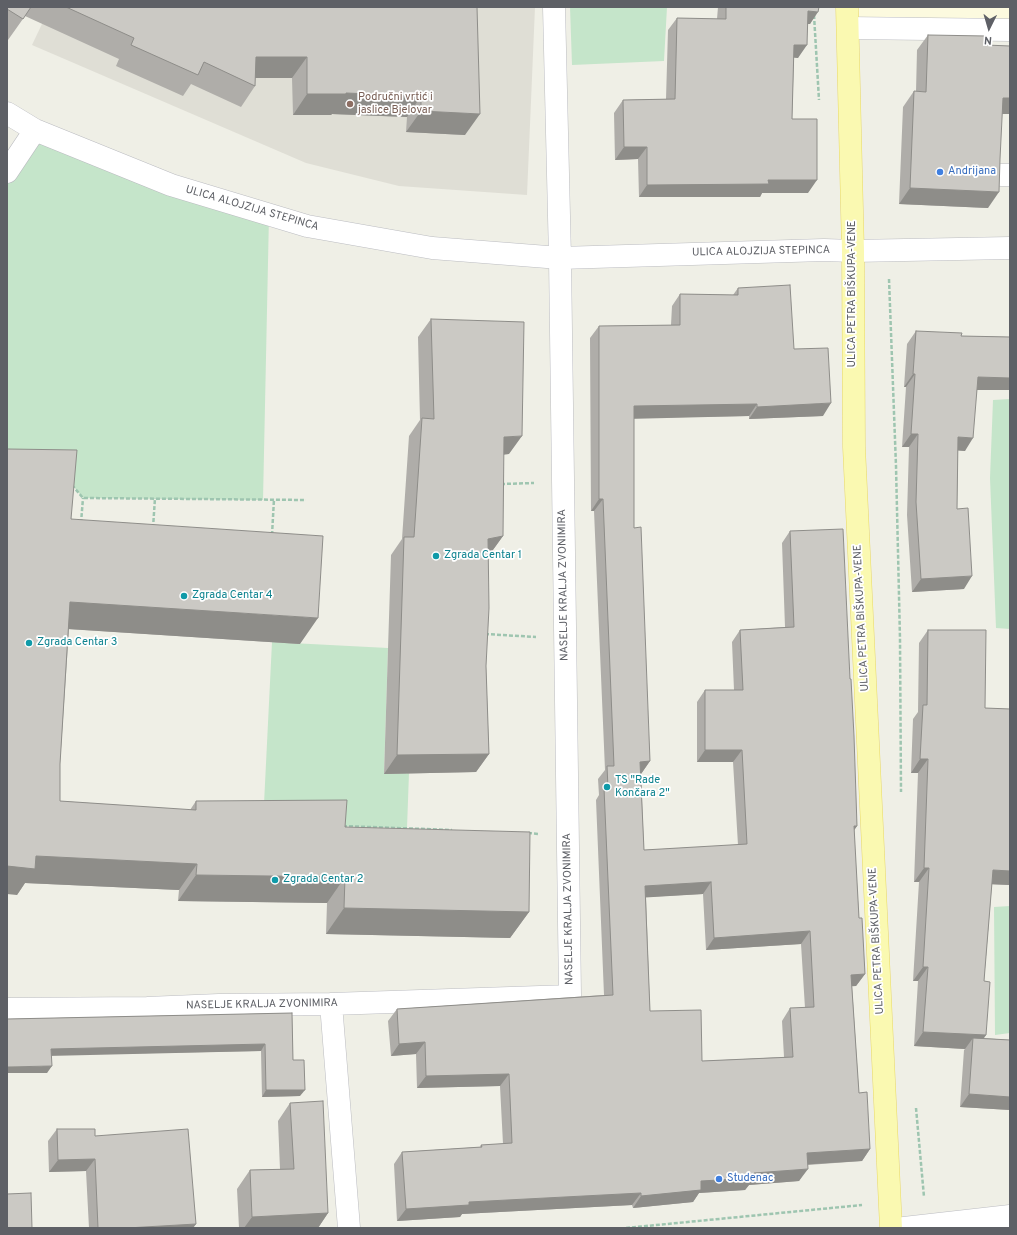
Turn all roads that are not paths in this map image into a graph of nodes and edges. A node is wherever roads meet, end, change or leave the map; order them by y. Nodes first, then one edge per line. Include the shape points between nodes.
1 (554, 7) edge
2 (847, 17) edge
3 (1010, 30) edge
4 (7, 113) edge
5 (35, 130) junction
6 (7, 172) edge
7 (1010, 248) edge
8 (853, 251) junction
9 (560, 258) junction
10 (331, 1004) junction
11 (7, 1009) edge
12 (1010, 1216) edge
13 (349, 1228) edge
14 (891, 1228) edge
15 (904, 1228) edge

1 - 9 street
2 - 3 street
2 - 8 main road, ULICA PETRA BIŠKUPA-VENE
4 - 5 street, ULICA ALOJZIJA STEPINCA
5 - 6 street
5 - 9 street, ULICA ALOJZIJA STEPINCA via 171,185 307,226 432,248
7 - 8 street, ULICA ALOJZIJA STEPINCA
8 - 9 street, ULICA ALOJZIJA STEPINCA
8 - 14 main road, ULICA PETRA BIŠKUPA-VENE via 854,447
9 - 10 street, NASELJE KRALJA ZVONIMIRA via 570,996
10 - 11 street, NASELJE KRALJA ZVONIMIRA
10 - 13 street
12 - 15 street

